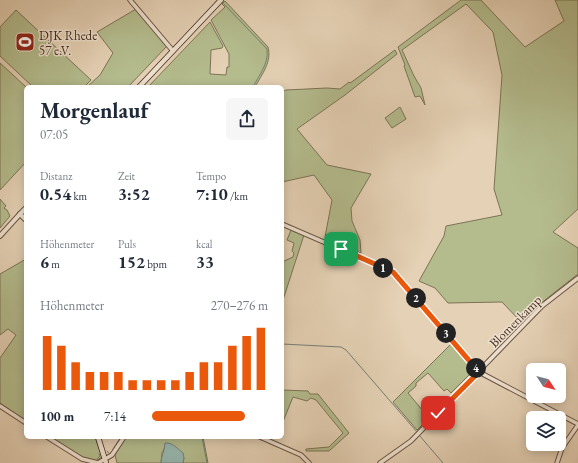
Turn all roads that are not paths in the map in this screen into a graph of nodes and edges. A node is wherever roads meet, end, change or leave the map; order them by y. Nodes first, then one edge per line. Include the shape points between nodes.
1 (130, 0) edge
2 (221, 0) edge
3 (173, 51) junction
4 (142, 85) edge
5 (24, 210) edge
6 (20, 214) junction
7 (24, 218) edge
8 (284, 225) edge
9 (0, 236) edge
10 (578, 278) edge
11 (479, 372) junction
12 (0, 406) edge
13 (24, 422) edge
14 (578, 425) edge
15 (50, 439) edge
16 (99, 439) edge
17 (123, 439) edge
18 (265, 439) edge
19 (106, 461) edge
20 (309, 463) edge
21 (380, 463) edge
22 (557, 463) edge

1 - 3 street
2 - 3 main road
3 - 4 main road
5 - 6 main road
6 - 7 main road
6 - 9 street
8 - 11 street via 393,272
10 - 11 street, Blomenkamp via 542,306
11 - 14 street
11 - 21 street, Blomenkamp via 411,441
12 - 13 street
14 - 22 street via 562,448
15 - 19 street via 82,459 98,463
16 - 19 main road
17 - 19 street
18 - 20 street via 302,455

